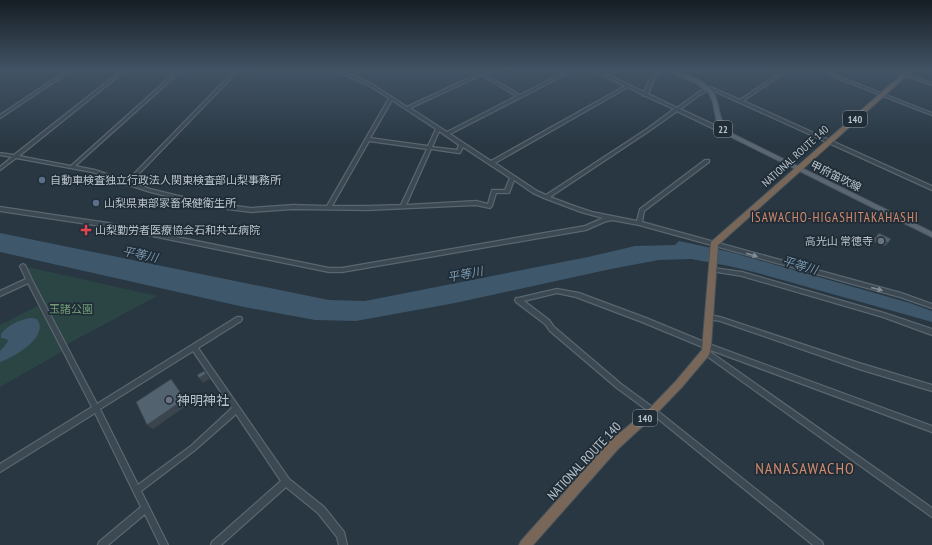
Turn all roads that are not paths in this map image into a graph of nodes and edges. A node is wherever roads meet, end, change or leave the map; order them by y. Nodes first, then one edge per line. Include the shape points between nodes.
1 (32, 95) edge
2 (92, 95) edge
3 (152, 95) edge
4 (213, 95) edge
5 (387, 95) edge
6 (434, 95) edge
7 (610, 95) edge
8 (646, 95) edge
9 (696, 95) edge
10 (712, 95) edge
11 (728, 95) edge
12 (749, 95) edge
13 (883, 95) edge
14 (884, 95) edge
15 (519, 96) edge
16 (391, 98) junction
17 (741, 101) junction
18 (407, 108) junction
19 (676, 109) junction
20 (932, 114) edge
21 (0, 117) edge
22 (438, 129) junction
23 (447, 134) junction
24 (729, 134) junction
25 (367, 139) junction
26 (829, 142) junction
27 (462, 144) junction
28 (429, 147) junction
29 (0, 154) edge
30 (16, 156) junction
31 (707, 161) dead end
32 (492, 163) junction
33 (72, 167) junction
34 (0, 169) edge
35 (799, 169) junction
36 (513, 177) junction
37 (128, 184) junction
38 (932, 188) edge
39 (546, 197) junction
40 (403, 206) junction
41 (329, 207) junction
42 (0, 209) edge
43 (612, 218) junction
44 (639, 223) junction
45 (932, 234) edge
46 (714, 245) junction
47 (23, 266) dead end
48 (713, 269) junction
49 (29, 280) junction
50 (0, 294) edge
51 (932, 306) edge
52 (710, 318) junction
53 (239, 319) dead end
54 (932, 332) edge
55 (194, 347) junction
56 (707, 349) junction
57 (932, 388) edge
58 (96, 408) junction
59 (236, 409) junction
60 (653, 411) junction
61 (932, 429) edge
62 (0, 468) edge
63 (286, 482) junction
64 (137, 490) junction
65 (146, 508) junction
66 (932, 512) edge
67 (104, 544) edge
68 (164, 545) edge
69 (215, 545) edge
70 (343, 545) edge
71 (525, 545) edge
72 (819, 545) edge

1 - 21 street
2 - 30 street
3 - 33 street
4 - 37 street
5 - 16 street
6 - 18 street
7 - 32 street
8 - 19 street
9 - 19 street
10 - 24 main road, 甲府笛吹線 / 22 via 719,124
11 - 17 street
12 - 17 street
13 - 26 highway, NATIONAL ROUTE 140 / 140
14 - 20 street
15 - 23 street
16 - 18 street
16 - 25 street
17 - 26 street
18 - 22 street
19 - 24 street
19 - 39 street
22 - 23 street
22 - 28 street
23 - 27 street
24 - 35 main road, 甲府笛吹線 / 22
25 - 28 street
25 - 41 street
26 - 35 highway, NATIONAL ROUTE 140 / 140
26 - 38 street
27 - 28 street via 458,152
27 - 32 street
28 - 40 street
29 - 30 street
30 - 33 street
30 - 34 street
31 - 44 street via 642,210
32 - 36 street
33 - 37 street via 93,171
35 - 45 main road, 甲府笛吹線 / 22
35 - 46 highway, NATIONAL ROUTE 140 / 140
36 - 39 street
36 - 40 street via 507,192 494,191 490,206 476,203
37 - 41 street via 204,204 251,210
39 - 43 street
40 - 41 street
42 - 43 street via 108,225 329,270 342,270 586,228
43 - 44 street
44 - 46 street
46 - 48 highway
46 -> 51 street
47 - 49 street
48 - 52 highway
48 - 54 street via 742,274 877,313
49 - 50 street
49 - 58 street
52 - 56 highway
52 - 57 street via 720,319
53 - 55 street
55 - 58 street
55 - 59 street
56 - 60 highway, NATIONAL ROUTE 140 / 140 via 694,367
56 - 60 street via 644,320 577,295 557,290 518,300 547,322 619,386
56 - 61 street
56 - 66 street
58 - 62 street
58 - 64 street
59 - 63 street
59 - 64 street via 193,448
60 - 71 highway, NATIONAL ROUTE 140 / 140 via 614,445
60 - 72 street
63 - 69 street
63 - 70 street via 321,510 341,535
64 - 65 street
65 - 67 street
65 - 68 street

